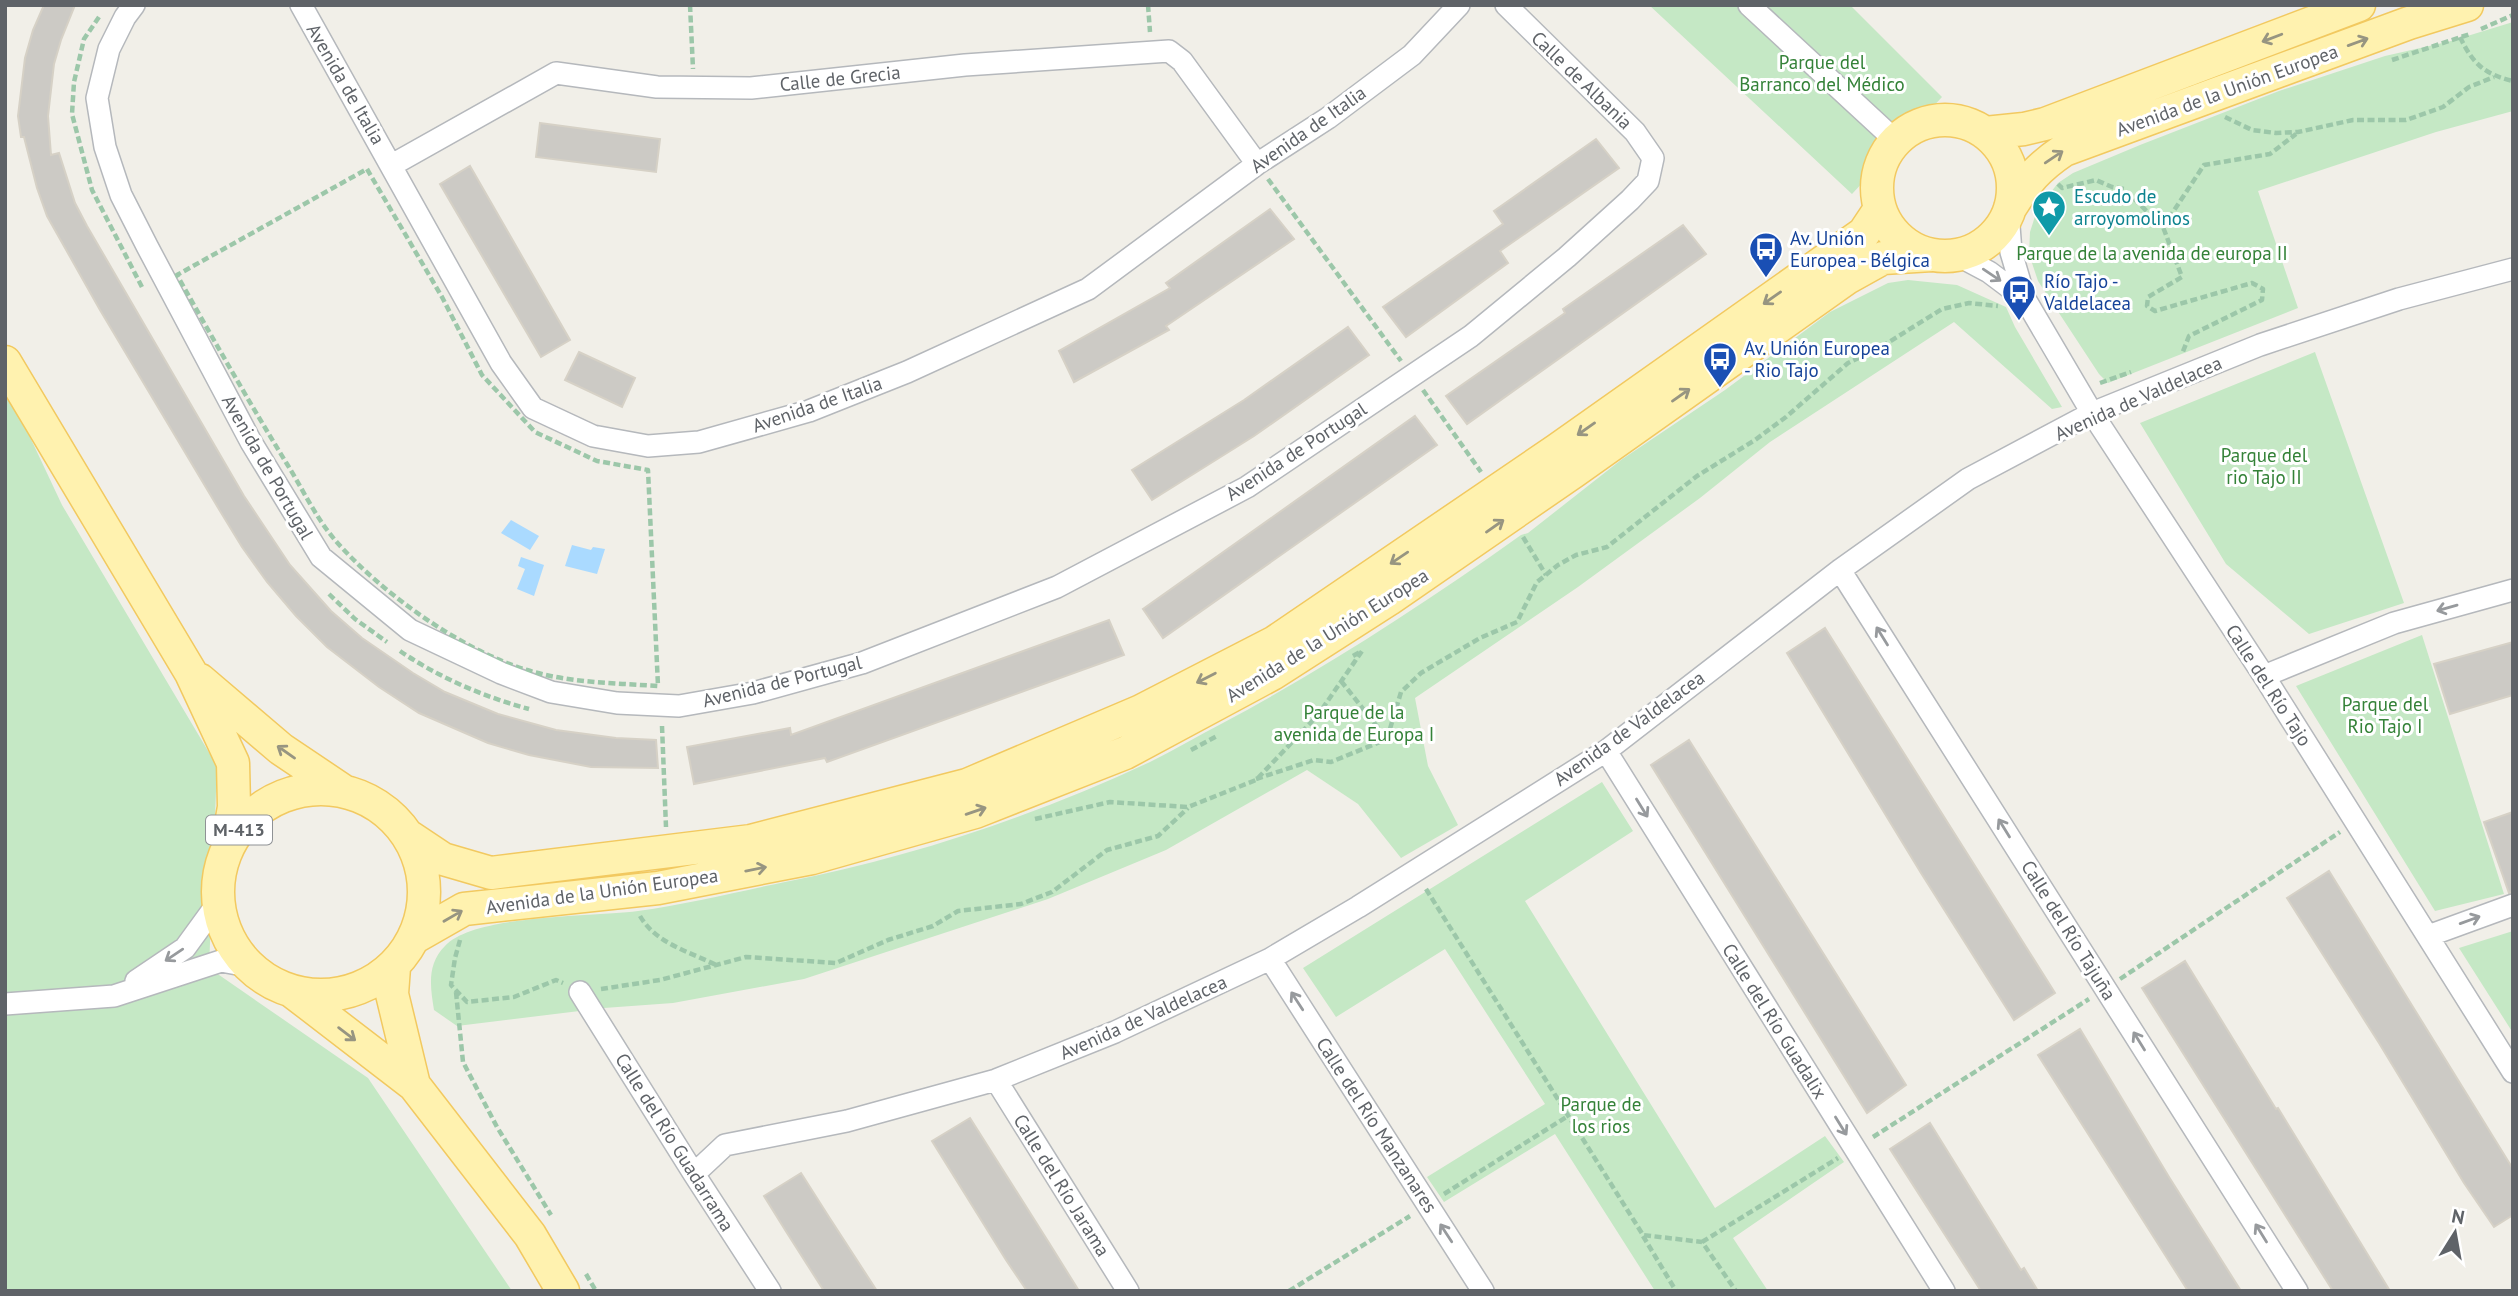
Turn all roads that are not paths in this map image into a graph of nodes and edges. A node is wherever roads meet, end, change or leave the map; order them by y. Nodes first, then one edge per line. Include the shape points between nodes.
1 (134, 5) edge
2 (301, 5) edge
3 (1459, 5) edge
4 (1506, 5) edge
5 (1749, 5) edge
6 (2359, 5) edge
7 (2467, 5) edge
8 (1985, 133) junction
9 (1896, 141) junction
10 (1653, 158) joint
11 (1257, 164) junction
12 (392, 165) junction
13 (1880, 209) junction
14 (2009, 211) junction
15 (1944, 255) junction
16 (2513, 269) edge
17 (2015, 303) junction
18 (5, 362) edge
19 (2092, 413) junction
20 (1840, 570) junction
21 (2513, 590) edge
22 (191, 673) junction
23 (2264, 676) junction
24 (1606, 751) junction
25 (343, 790) junction
26 (410, 837) junction
27 (227, 846) junction
28 (217, 904) junction
29 (2513, 905) edge
30 (2428, 936) junction
31 (415, 937) junction
32 (1270, 959) junction
33 (248, 966) junction
34 (394, 967) junction
35 (293, 992) junction
36 (580, 992) road end
37 (114, 996) junction
38 (5, 1004) edge
39 (2513, 1072) edge
40 (996, 1080) junction
41 (414, 1085) junction
42 (694, 1174) junction
43 (572, 1279) edge
44 (770, 1291) edge
45 (1128, 1291) edge
46 (1483, 1291) edge
47 (1944, 1291) edge
48 (2297, 1291) edge

1 - 10 street, Avenida de Portugal via 109,50 97,98 105,147 121,195 251,442 321,557 410,630 551,692 617,703 679,706 753,692 862,663 1057,587 1247,487 1471,335 1567,257 1648,181
2 - 12 street, Avenida de Italia
3 - 11 street, Avenida de Italia via 1412,55
4 - 10 street, Calle de Albania via 1635,132
5 - 9 street
6 -> 8 main road, Avenida de la Unión Europea via 2045,124
14 -> 7 main road, Avenida de la Unión Europea via 2028,180 2064,150
8 - 9 main road via 1949,120 1911,129
8 - 14 main road via 2010,166
9 - 13 main road via 1879,173
11 - 12 street, Calle de Grecia via 1170,51 965,65 751,88 657,87 556,73
11 - 12 street, Avenida de Italia via 1088,289 907,372 809,411 699,442 648,446 593,436 533,408 501,363
13 - 15 main road via 1900,239 1914,248
13 -> 26 main road, Avenida de la Unión Europea via 1864,233 1275,642 1141,711 967,785 751,841 491,873 443,859
14 - 15 main road via 1996,233 1978,247
14 - 17 street, Calle del Río Tajo
15 -> 17 street, Calle del Río Tajo via 1989,272
31 -> 15 main road, Avenida de la Unión Europea via 464,909 658,888 812,858 975,812 1125,753 1272,674 1389,599 1847,278 1883,258
16 - 19 street, Avenida de Valdelacea via 2399,299 2260,345
17 - 19 street, Calle del Río Tajo
18 - 22 main road, M-413
19 - 20 street, Avenida de Valdelacea via 1968,479
19 - 23 street, Calle del Río Tajo
20 - 24 street, Avenida de Valdelacea
48 -> 20 street, Calle del Río Tajuña
21 -> 23 street via 2394,623
25 -> 22 main road, M-413 via 281,749
22 - 27 main road, M-413 via 233,762 234,807
23 - 30 street, Calle del Río Tajo
24 - 32 street, Avenida de Valdelacea
24 -> 47 street, Calle del Río Guadalix
25 - 26 main road, M-413 via 392,816
25 - 27 main road, M-413 via 309,789 275,798 247,818
26 - 31 main road, M-413 via 423,869 425,904
27 - 28 main road, M-413 via 218,874
28 - 33 main road, M-413 via 227,937
28 -> 37 street via 185,948
30 -> 29 street
30 - 39 street, Calle del Río Tajo
31 - 34 main road, M-413
32 - 40 street, Avenida de Valdelacea via 1115,1032
46 -> 32 street, Calle del Río Manzanares
33 - 35 main road, M-413
33 - 37 street via 221,961
34 - 35 main road, M-413 via 364,987 329,996
34 - 41 main road, M-413 via 392,994
35 -> 41 main road, M-413
36 - 42 street, Calle del Río Guadarrama
37 - 38 street
40 - 42 street, Avenida de Valdelacea via 847,1121 725,1145
40 - 45 street, Calle del Río Jarama
41 - 43 main road, M-413 via 530,1235
42 - 44 street, Calle del Río Guadarrama

